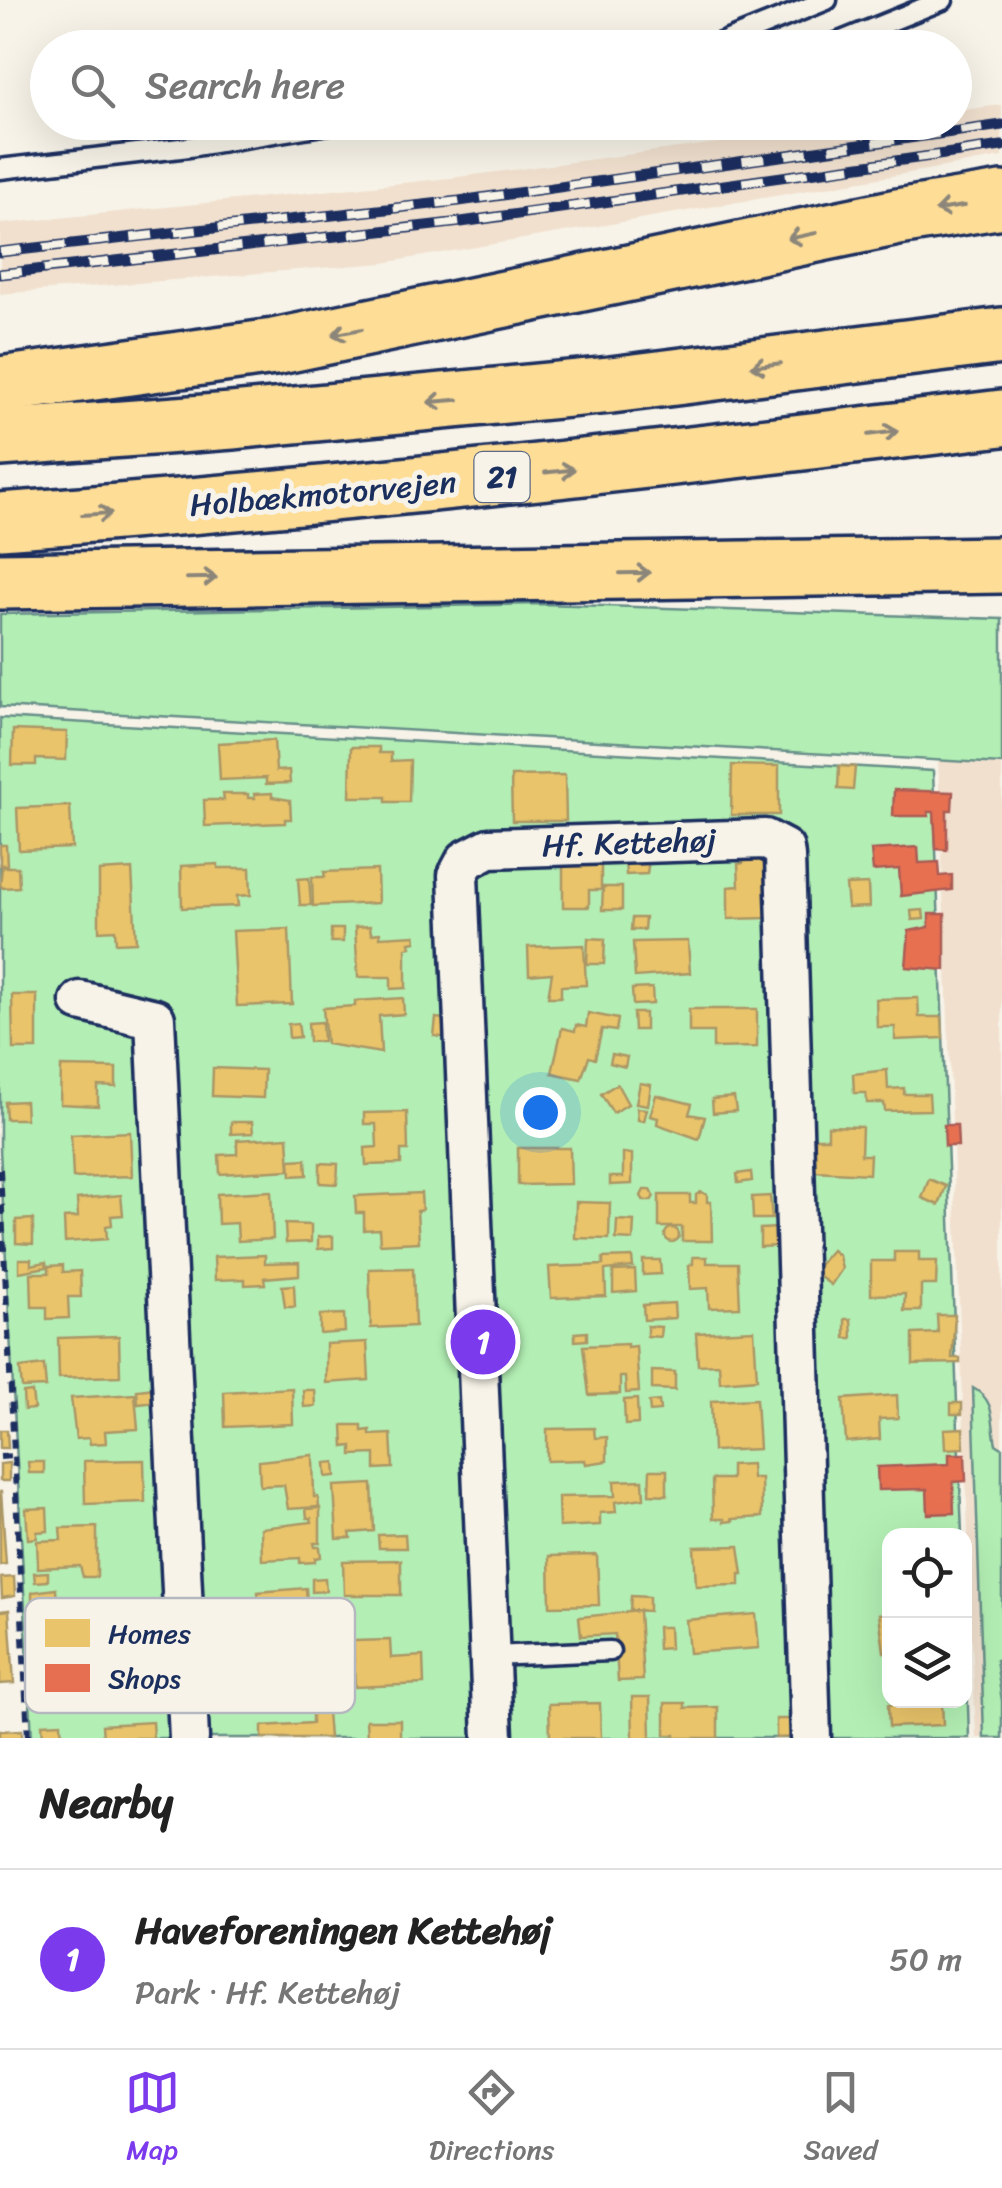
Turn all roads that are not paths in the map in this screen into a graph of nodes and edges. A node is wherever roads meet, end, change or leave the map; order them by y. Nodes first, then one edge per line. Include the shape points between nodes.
1 (827, 0) edge
2 (943, 0) edge
3 (753, 30) edge
4 (869, 30) edge
5 (227, 140) edge
6 (0, 169) edge
7 (1002, 200) edge
8 (1002, 336) edge
9 (0, 385) edge
10 (1002, 418) edge
11 (0, 438) edge
12 (0, 521) edge
13 (1002, 564) edge
14 (0, 580) edge
15 (80, 1000) dead end
16 (182, 1598) edge
17 (610, 1651) dead end
18 (490, 1656) junction
19 (188, 1713) edge
20 (189, 1738) edge
21 (493, 1738) edge
22 (811, 1738) edge

1 - 3 lane
2 - 4 lane
5 - 6 lane
7 -> 9 highway via 274,347
8 -> 11 highway via 611,384
12 -> 10 highway, Holbækmotorvejen / 21 via 611,466
14 -> 13 highway
15 - 16 street via 154,1019
17 - 18 lane
18 - 21 street, Hf. Kettehøj
18 - 22 street, Hf. Kettehøj via 458,875 466,860 489,848 765,839 784,849 785,857
19 - 20 street

